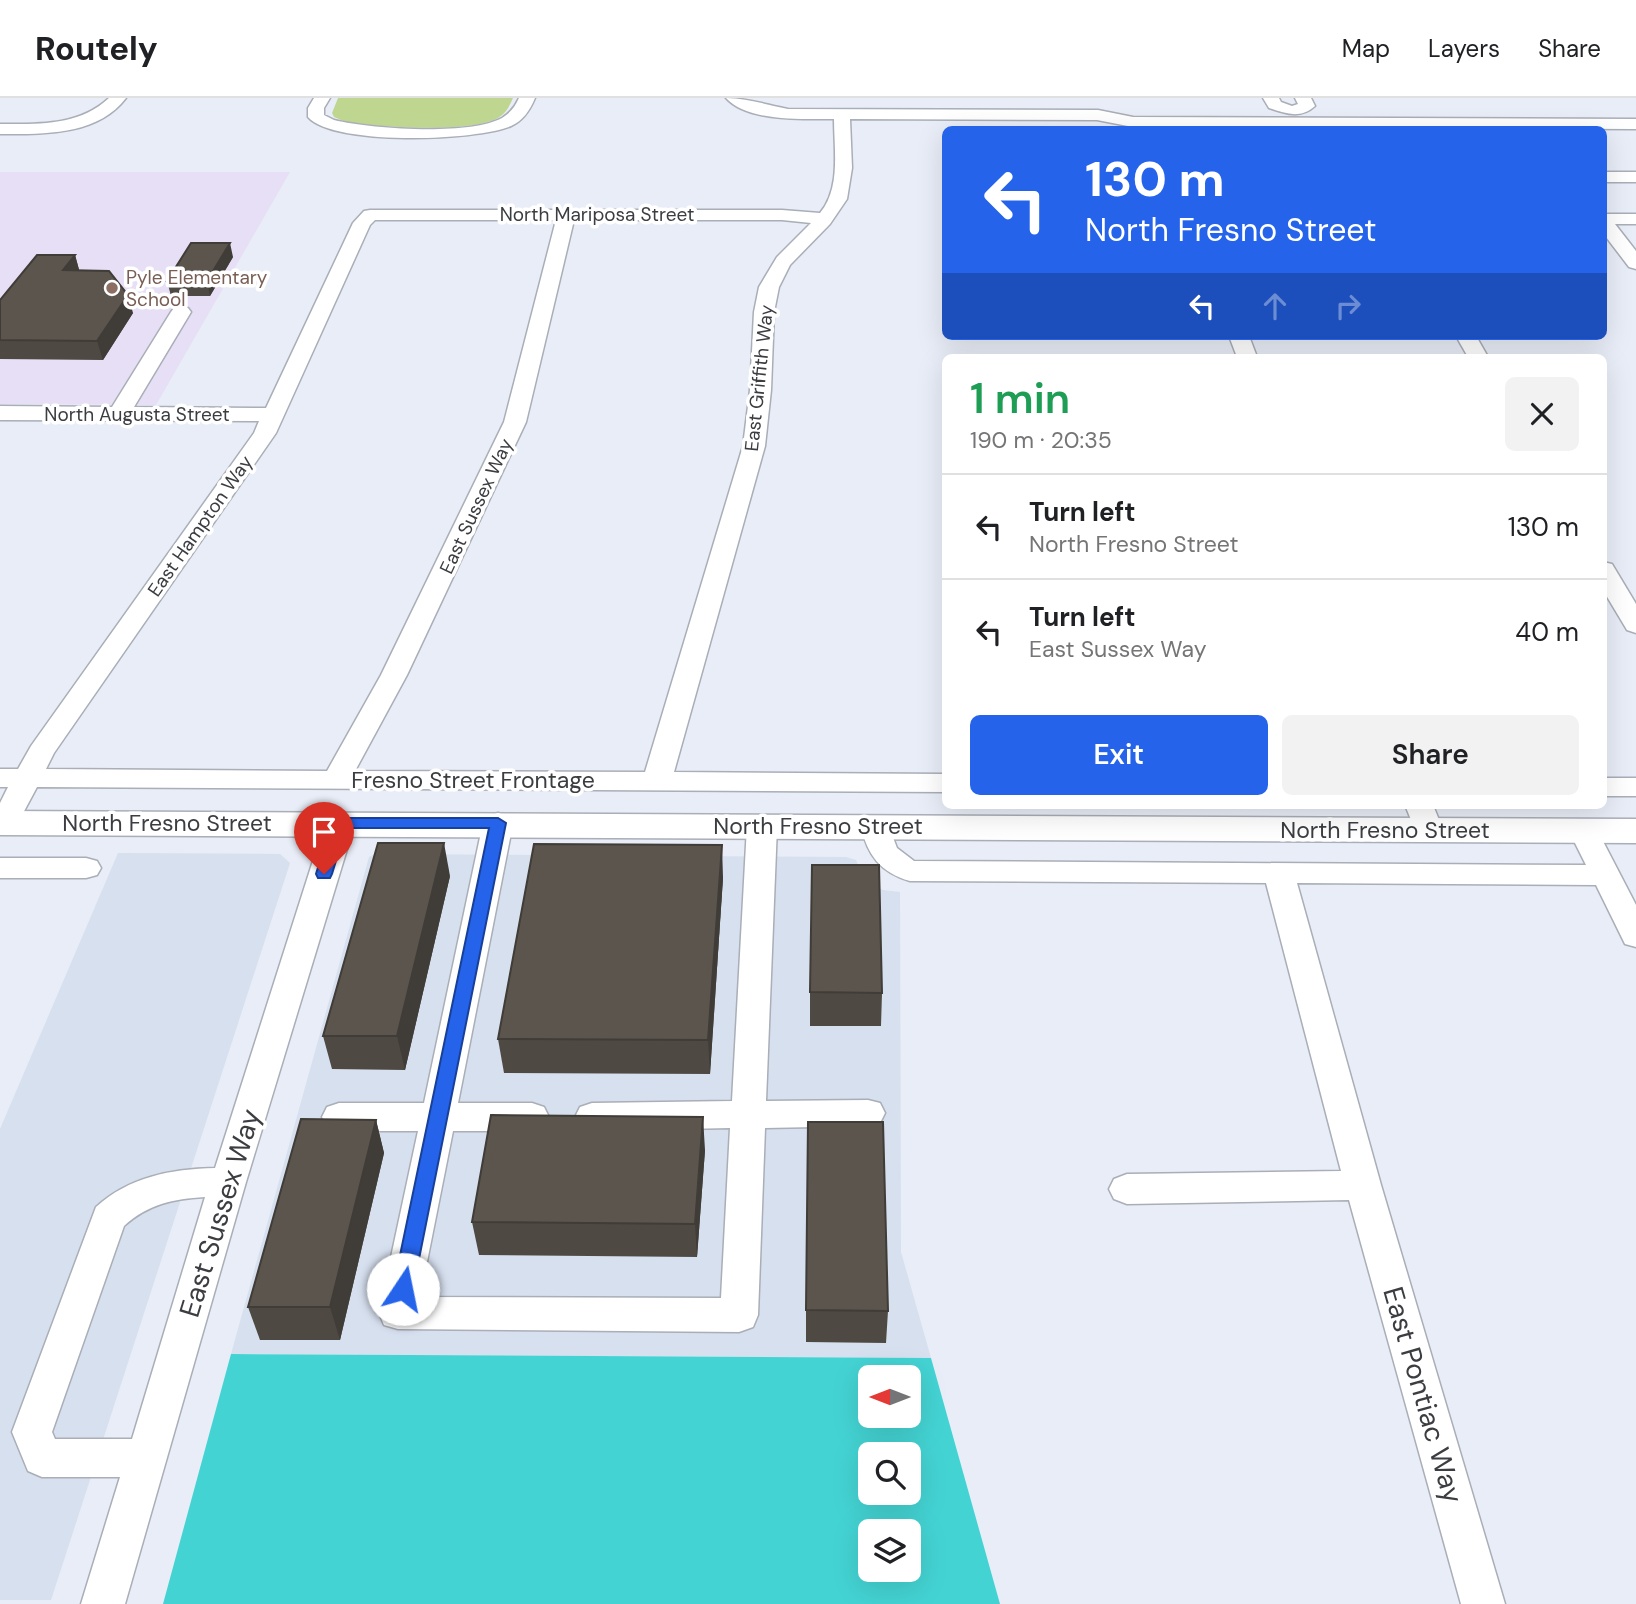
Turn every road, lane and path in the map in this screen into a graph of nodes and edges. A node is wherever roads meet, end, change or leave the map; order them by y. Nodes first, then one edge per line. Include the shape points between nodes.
1 (118, 98) edge
2 (322, 98) edge
3 (527, 98) edge
4 (734, 98) edge
5 (1271, 98) edge
6 (944, 106) edge
7 (1298, 111) edge
8 (1636, 111) edge
9 (842, 114) junction
10 (1103, 115) edge
11 (1636, 124) edge
12 (0, 129) edge
13 (1607, 177) edge
14 (1636, 177) edge
15 (567, 214) junction
16 (370, 215) joint
17 (823, 219) junction
18 (1636, 219) edge
19 (1607, 220) edge
20 (1607, 225) edge
21 (1636, 263) edge
22 (181, 313) dead end
23 (0, 413) edge
24 (119, 414) junction
25 (274, 415) junction
26 (1607, 576) edge
27 (1636, 625) edge
28 (14, 778) edge
29 (337, 779) junction
30 (657, 781) junction
31 (942, 783) edge
32 (1607, 787) edge
33 (1636, 787) edge
34 (1423, 818) edge
35 (2, 823) edge
36 (340, 823) junction
37 (498, 823) junction
38 (762, 825) junction
39 (876, 826) junction
40 (1584, 831) junction
41 (1636, 831) edge
42 (0, 868) edge
43 (86, 868) dead end
44 (1279, 874) junction
45 (1606, 875) junction
46 (1636, 936) edge
47 (868, 1113) dead end
48 (747, 1115) junction
49 (339, 1117) edge
50 (437, 1118) junction
51 (228, 1182) junction
52 (1363, 1185) junction
53 (1127, 1189) dead end
54 (146, 1458) junction
55 (103, 1604) edge
56 (1483, 1604) edge

1 - 12 street via 101,114 79,123
2 - 3 street via 316,117 341,129 451,132 504,124 522,109
4 - 9 street via 763,111
5 - 7 street via 1275,105
6 - 9 street
6 - 10 street
7 - 8 street
7 - 10 street via 1133,122
7 - 11 street
9 - 17 street, East Griffith Way via 842,180 838,201
13 - 14 street
15 - 16 street, North Mariposa Street
15 - 17 street, North Mariposa Street
15 - 29 street, East Sussex Way via 515,422 394,675
16 - 25 street, East Hampton Way via 362,223
17 - 30 street, East Griffith Way via 791,250 770,285 764,307 754,446
18 - 19 street
20 - 21 street
22 - 24 street
23 - 24 street, North Augusta Street
24 - 25 street, North Augusta Street
25 - 28 street, East Hampton Way via 41,752
26 - 27 street
28 - 29 street, Fresno Street Frontage
28 - 35 street, East Hampton Way
29 - 30 street, Fresno Street Frontage
30 - 31 street, Fresno Street Frontage
32 - 33 street
34 - 39 main road, North Fresno Street
34 - 40 main road, North Fresno Street
35 - 36 main road, North Fresno Street
36 - 37 main road, North Fresno Street
36 - 51 street, East Sussex Way
37 - 38 main road, North Fresno Street
37 - 50 street
38 - 39 main road, North Fresno Street
38 - 48 street
39 - 44 street via 885,855 911,871
40 - 41 main road, North Fresno Street
40 - 45 street
42 - 43 street
44 - 45 street
44 - 52 street, East Pontiac Way
45 - 46 street
47 - 48 street
48 - 50 street
48 - 50 street via 739,1315 398,1313
49 - 50 street
51 - 54 street, East Sussex Way
51 - 54 street via 175,1183 133,1196 108,1218 32,1432 42,1458
52 - 53 street
52 - 56 street, East Pontiac Way
54 - 55 street, East Sussex Way

